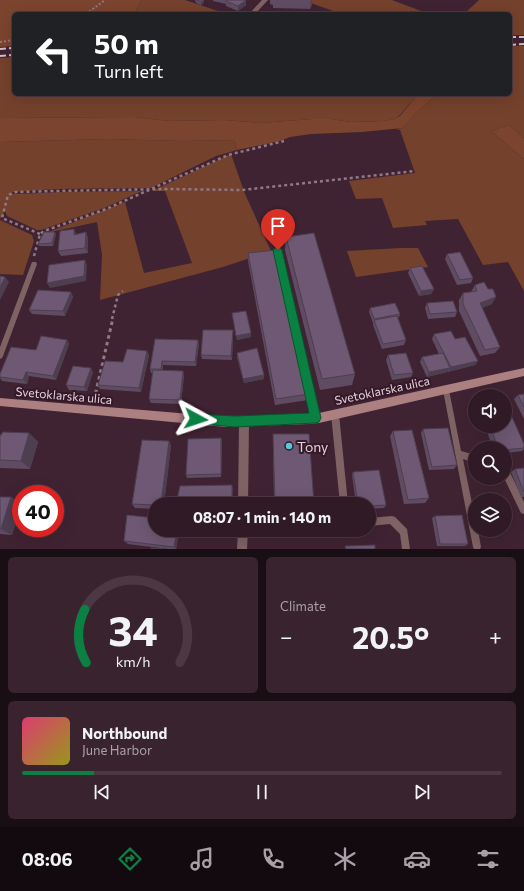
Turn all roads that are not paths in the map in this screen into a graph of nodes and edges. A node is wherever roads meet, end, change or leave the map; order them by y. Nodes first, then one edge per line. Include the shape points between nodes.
1 (265, 0) edge
2 (254, 12) edge
3 (278, 250) edge
4 (34, 264) road end
5 (0, 356) edge
6 (524, 372) edge
7 (446, 390) junction
8 (0, 402) edge
9 (335, 414) junction
10 (316, 418) junction
11 (244, 422) junction
12 (458, 454) junction
13 (468, 457) edge
14 (512, 485) edge
15 (243, 497) edge
16 (343, 497) edge
17 (524, 510) edge
18 (376, 521) edge
19 (242, 537) edge
20 (477, 547) dead end
21 (242, 549) edge
22 (406, 549) edge

1 - 2 street
3 - 10 lane
4 - 5 lane
6 - 7 street, Svetoklarska ulica
7 - 9 street, Svetoklarska ulica
7 - 12 lane
8 - 11 street, Svetoklarska ulica
9 - 10 street, Svetoklarska ulica
9 - 16 lane
10 - 11 street, Svetoklarska ulica
11 - 15 street
12 - 13 lane
12 - 20 lane
14 - 17 lane
18 - 22 lane via 392,520 404,532
19 - 21 street

